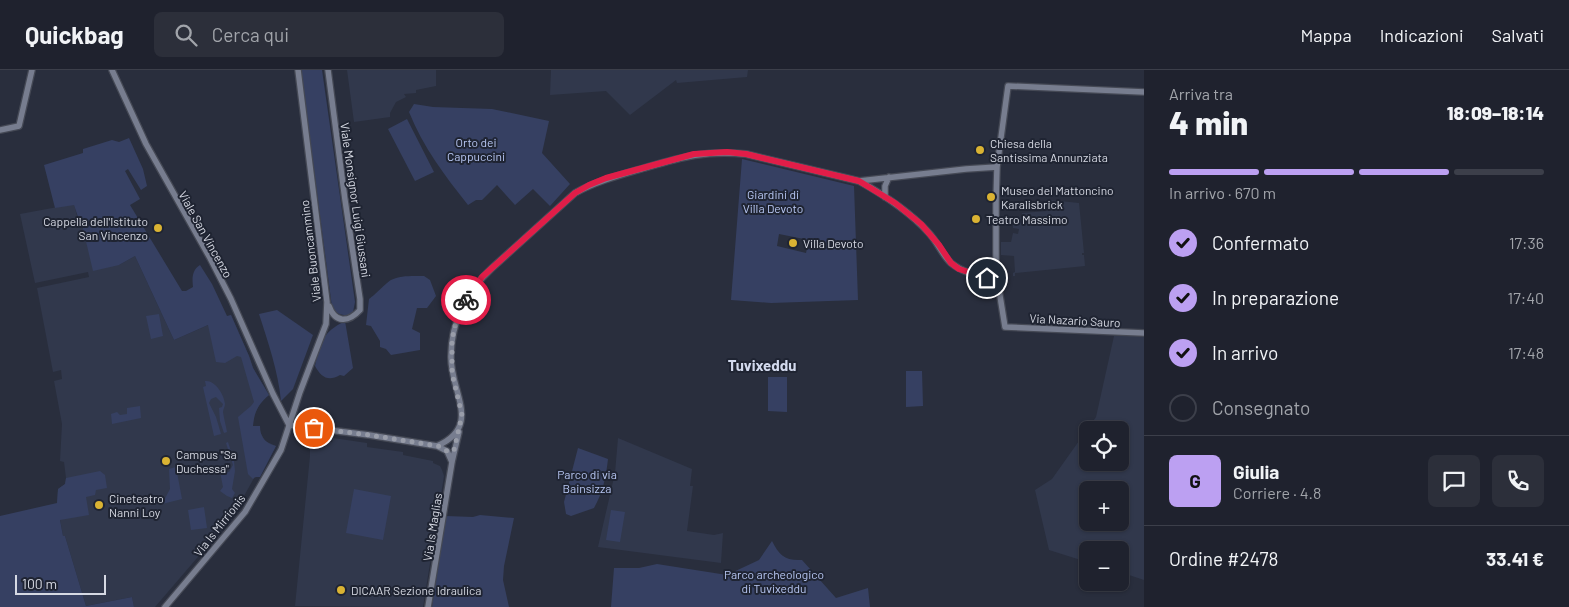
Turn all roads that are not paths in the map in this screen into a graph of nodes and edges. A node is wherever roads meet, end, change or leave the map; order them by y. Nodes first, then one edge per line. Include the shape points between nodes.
1 (32, 70) edge
2 (112, 70) edge
3 (298, 70) edge
4 (328, 70) edge
5 (1144, 92) edge
6 (0, 130) edge
7 (997, 167) junction
8 (889, 177) junction
9 (875, 179) junction
10 (859, 181) junction
11 (873, 189) junction
12 (885, 197) junction
13 (998, 282) junction
14 (327, 302) junction
15 (340, 319) junction
16 (1144, 333) edge
17 (322, 334) junction
18 (289, 425) junction
19 (460, 428) junction
20 (448, 441) junction
21 (438, 446) junction
22 (455, 448) junction
23 (447, 451) junction
24 (452, 462) junction
25 (165, 607) edge
26 (428, 607) edge

1 - 6 street via 19,126
2 - 18 street, Viale San Vincenzo via 150,152 231,299
3 - 14 street, Viale Buoncammino
4 - 15 street, Viale Monsignor Luigi Giussani via 360,299 360,310 350,318
5 - 7 street via 1008,86
7 - 8 street
7 - 13 street
8 - 9 street
8 - 12 street
9 - 10 street
9 - 11 street
10 - 11 street
10 - 19 street, Via Is Maglias via 727,152 694,154 606,178 575,193 482,277 466,300 454,328 450,357 462,415
11 - 12 street
12 - 13 street via 929,232 951,263 959,269
13 - 16 street, Via Nazario Sauro via 1005,327
14 - 15 street via 332,314
14 - 17 street, Viale Buoncammino
15 - 17 street, Viale Monsignor Luigi Giussani
17 - 18 street, Viale Buoncammino
18 - 21 street
18 - 25 street, Via Is Mirrionis via 281,450 245,512
19 - 20 street
19 - 22 street, Via Is Maglias
20 - 21 street
20 - 22 street via 454,441
20 - 23 street via 444,445
21 - 23 street
22 - 23 street
22 - 24 street, Via Is Maglias
23 - 24 street
24 - 26 street, Via Is Maglias

